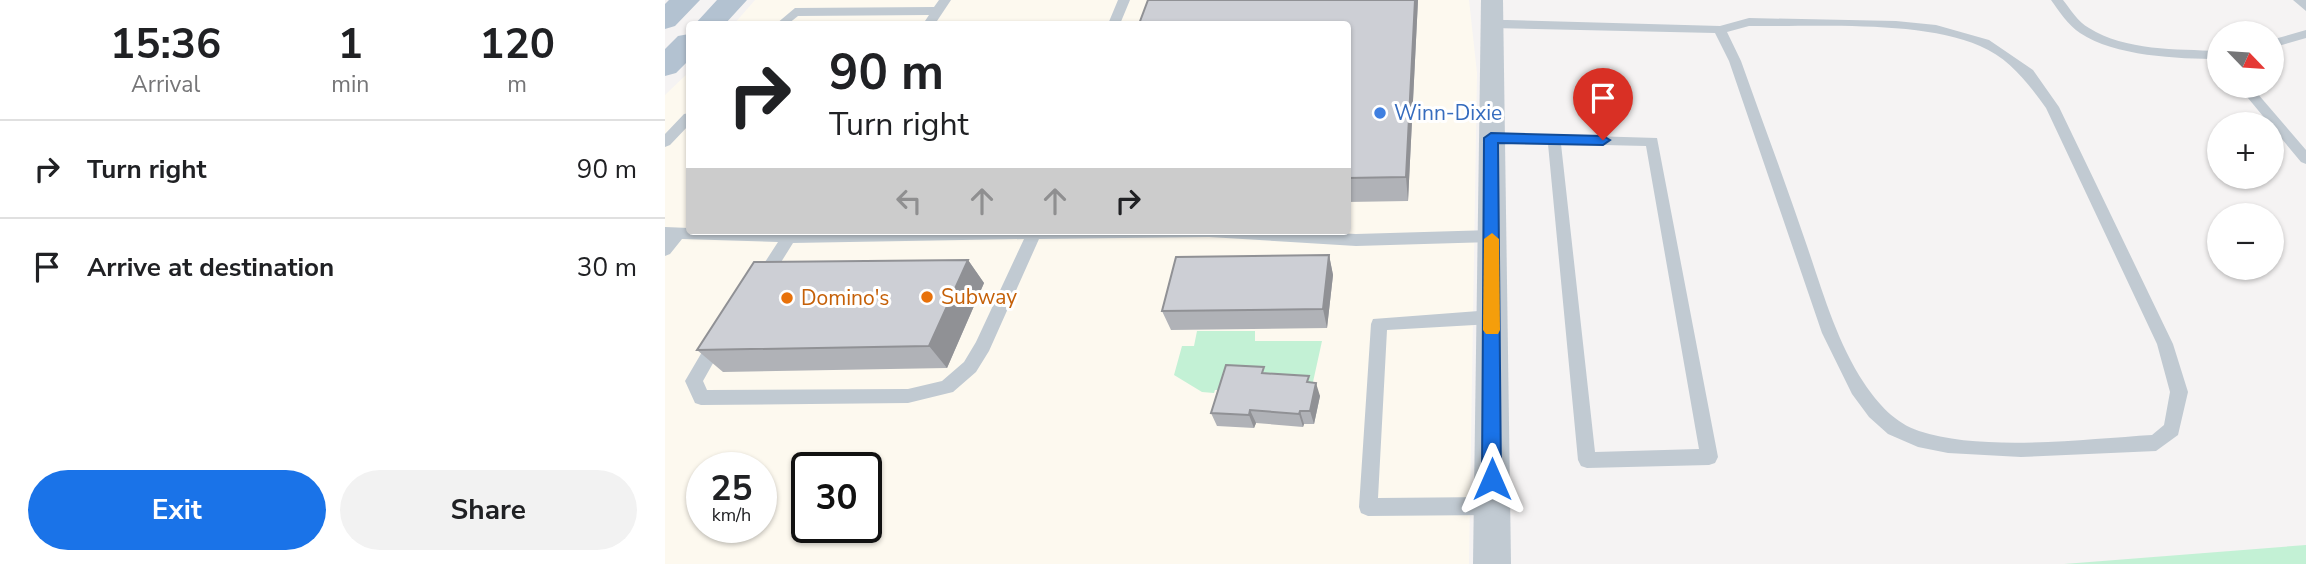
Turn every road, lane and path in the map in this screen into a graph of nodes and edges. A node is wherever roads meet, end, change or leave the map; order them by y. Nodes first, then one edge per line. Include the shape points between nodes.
1 (733, 0) edge
2 (1124, 0) edge
3 (2057, 0) edge
4 (2299, 0) edge
5 (941, 5) edge
6 (2306, 7) edge
7 (1492, 12) edge
8 (712, 21) edge
9 (785, 21) edge
10 (931, 21) edge
11 (1115, 21) edge
12 (1720, 30) junction
13 (2306, 34) edge
14 (2284, 40) edge
15 (686, 46) edge
16 (2207, 54) edge
17 (665, 66) edge
18 (2254, 98) edge
19 (686, 120) edge
20 (1491, 138) junction
21 (1554, 139) junction
22 (665, 142) edge
23 (2306, 159) edge
24 (672, 233) edge
25 (730, 235) edge
26 (887, 235) edge
27 (1034, 235) edge
28 (1274, 235) edge
29 (1492, 236) junction
30 (789, 237) junction
31 (665, 250) edge
32 (750, 296) edge
33 (1492, 317) junction
34 (729, 326) edge
35 (1492, 506) junction
36 (1492, 564) edge

1 - 8 main road
2 - 11 lane
3 - 16 lane via 2085,32 2103,39
4 - 6 lane
5 - 9 lane via 795,12
5 - 10 lane
7 - 12 lane via 1610,28
7 - 20 street
12 - 12 lane via 1735,61 1832,340 1870,403 1894,428 1926,440 1983,449 2156,443 2172,429 2179,392 2165,344 2052,107 2028,74 1985,43 1936,29 1749,22
13 - 14 lane
15 - 17 main road
18 - 23 lane
19 - 22 lane
20 - 21 lane
20 - 29 street
21 - 21 lane via 1587,460 1709,457 1652,141
24 - 31 lane
25 - 30 lane
26 - 30 lane
27 - 34 lane via 983,346 970,367 947,387 908,396 701,398 694,381
28 - 29 lane via 1356,240
29 - 33 street
30 - 32 lane
33 - 35 street
33 - 35 lane via 1379,324 1368,507
35 - 36 street

